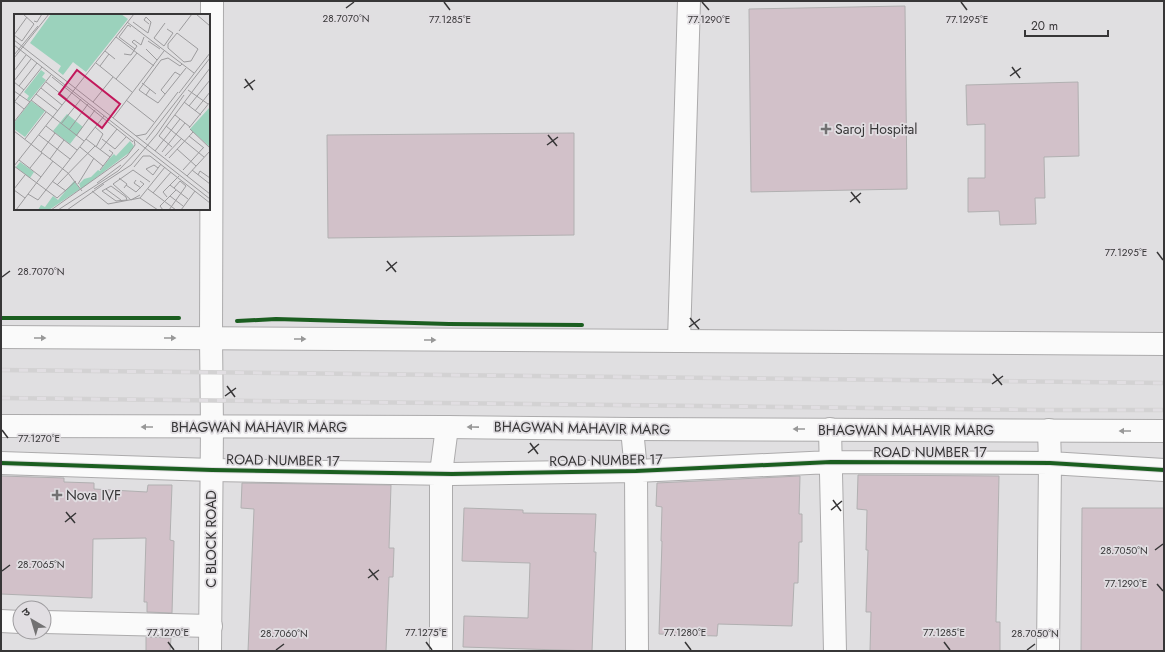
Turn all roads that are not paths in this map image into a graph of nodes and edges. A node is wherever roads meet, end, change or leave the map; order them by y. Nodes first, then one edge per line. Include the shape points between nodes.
1 (212, 1) edge
2 (689, 1) edge
3 (1, 338) edge
4 (211, 338) junction
5 (679, 341) junction
6 (1164, 344) edge
7 (1, 426) edge
8 (447, 426) junction
9 (212, 427) junction
10 (632, 429) junction
11 (830, 429) junction
12 (1049, 430) junction
13 (1164, 431) edge
14 (831, 462) junction
15 (1, 463) edge
16 (1050, 463) junction
17 (212, 470) junction
18 (1164, 470) edge
19 (636, 471) junction
20 (440, 474) junction
21 (1, 621) edge
22 (12, 622) edge
23 (52, 622) edge
24 (211, 626) junction
25 (210, 651) edge
26 (441, 651) edge
27 (637, 651) edge
28 (835, 651) edge
29 (1048, 651) edge

1 - 4 street, C BLOCK ROAD
2 - 5 street
3 -> 4 street
4 -> 5 street
4 - 9 street, C BLOCK ROAD
5 - 6 street
9 -> 7 street, BHAGWAN MAHAVIR MARG
8 - 9 street, BHAGWAN MAHAVIR MARG
10 -> 8 street, BHAGWAN MAHAVIR MARG
8 - 20 street
9 - 17 street, C BLOCK ROAD
11 -> 10 street, BHAGWAN MAHAVIR MARG
10 - 19 street
11 - 12 street, BHAGWAN MAHAVIR MARG
11 - 14 street
13 -> 12 street, BHAGWAN MAHAVIR MARG
12 - 16 street
14 - 16 street, ROAD NUMBER 17
14 - 19 street, ROAD NUMBER 17
14 - 28 street
15 - 17 street, ROAD NUMBER 17
16 - 18 street, ROAD NUMBER 17
16 - 29 street
17 - 20 street, ROAD NUMBER 17
17 - 24 street, C BLOCK ROAD
19 - 20 street, ROAD NUMBER 17
19 - 27 street
20 - 26 street
21 - 22 street
23 - 24 street
24 - 25 street, C BLOCK ROAD

